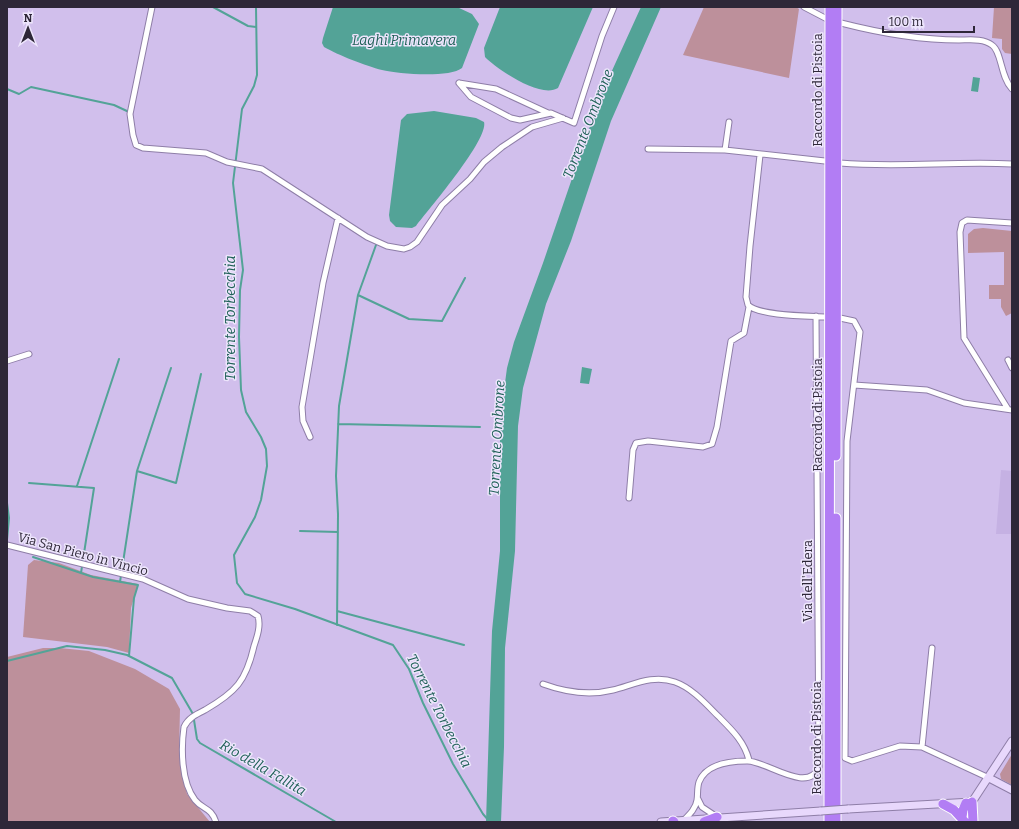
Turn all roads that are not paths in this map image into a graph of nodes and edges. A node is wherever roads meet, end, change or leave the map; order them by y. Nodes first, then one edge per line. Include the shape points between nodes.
1 (152, 7) edge
2 (614, 7) edge
3 (804, 7) edge
4 (830, 7) edge
5 (837, 7) edge
6 (827, 19) dead end
7 (840, 23) dead end
8 (1012, 89) edge
9 (548, 113) junction
10 (563, 118) junction
11 (729, 122) dead end
12 (648, 149) dead end
13 (725, 150) junction
14 (760, 154) junction
15 (825, 161) dead end
16 (840, 163) dead end
17 (1012, 164) edge
18 (338, 218) junction
19 (1012, 222) edge
20 (749, 307) junction
21 (816, 316) junction
22 (825, 316) dead end
23 (840, 318) dead end
24 (30, 354) dead end
25 (1008, 360) dead end
26 (7, 361) edge
27 (1012, 368) edge
28 (854, 385) junction
29 (1010, 410) edge
30 (310, 438) dead end
31 (629, 498) dead end
32 (7, 545) edge
33 (932, 648) dead end
34 (543, 684) dead end
35 (1012, 741) edge
36 (922, 746) junction
37 (749, 760) junction
38 (989, 778) junction
39 (1012, 790) edge
40 (698, 799) junction
41 (969, 802) junction
42 (943, 804) junction
43 (717, 818) junction
44 (963, 819) edge
45 (684, 820) junction
46 (216, 822) edge
47 (661, 822) edge
48 (673, 822) edge
49 (704, 822) edge
50 (829, 822) edge
51 (836, 822) edge
52 (973, 822) edge

1 - 18 street via 130,114 135,143 143,148 209,154 266,171
2 - 10 street via 574,123
3 - 6 street
4 - 50 highway, Raccordo di Pistoia
5 - 51 highway, Raccordo di Pistoia
7 - 8 street via 897,36 987,42 996,50 1003,75
9 - 9 street via 496,89 459,83 471,97 511,118 520,120
9 - 10 street
10 - 18 street via 525,131 490,157 458,192 442,205 420,238 410,247 400,249 378,243
11 - 13 street
12 - 13 street
13 - 14 street
14 - 15 street
14 - 20 street via 746,297
16 - 17 street via 879,166 977,162
18 - 30 street via 323,283 302,407 303,421
19 - 29 street via 967,220 962,222 960,232 964,338
20 - 21 street via 782,314
20 - 31 street via 744,333 731,341 712,444 703,447 648,441 636,443 633,450
21 - 22 street
21 - 37 street, Via dell'Edera via 820,765 814,774 800,777 784,774
23 - 28 street via 854,321 859,330
24 - 26 street
25 - 27 street
28 - 29 street via 927,390 964,404
28 - 36 street via 847,441 844,755 847,760 855,760 900,746
32 - 46 street, Via San Piero in Vincio via 143,579 188,599 250,611 258,616 259,629 249,668 243,679 228,696 191,718 184,727 184,767 188,785 196,800 212,812
33 - 36 street
34 - 37 street via 566,691 594,692 612,690 644,680 675,682 706,704 738,737 745,746
35 - 38 main road
36 - 38 street
37 - 40 street via 722,764 710,769 699,781
38 - 39 main road
38 - 41 main road
40 - 43 street via 705,810
40 - 45 street
41 - 42 main road
41 - 44 highway via 963,808
41 - 52 highway
42 - 43 main road, bridge
42 - 44 highway
43 - 45 main road
43 - 49 highway
45 - 48 main road
47 - 48 main road

